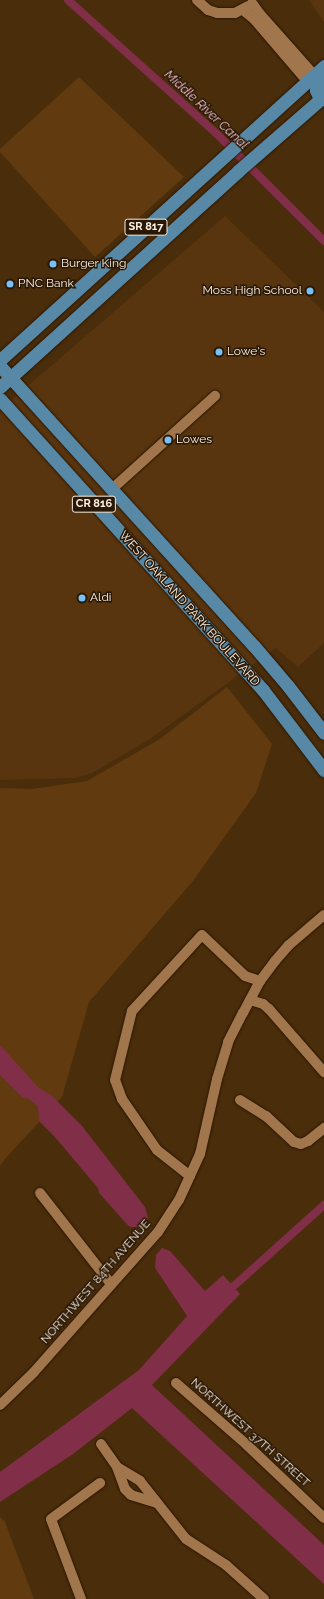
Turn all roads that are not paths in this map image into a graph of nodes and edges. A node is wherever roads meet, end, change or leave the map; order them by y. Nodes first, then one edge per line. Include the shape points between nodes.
1 (197, 0) edge
2 (253, 1) edge
3 (243, 10) junction
4 (324, 66) edge
5 (315, 77) edge
6 (322, 98) edge
7 (0, 360) edge
8 (0, 366) edge
9 (10, 378) junction
10 (0, 387) edge
11 (215, 396) dead end
12 (0, 399) edge
13 (112, 489) junction
14 (324, 733) edge
15 (324, 770) edge
16 (324, 915) edge
17 (260, 981) junction
18 (250, 1000) junction
19 (324, 1072) edge
20 (240, 1100) dead end
21 (324, 1128) edge
22 (190, 1176) junction
23 (40, 1193) dead end
24 (111, 1284) junction
25 (176, 1383) dead end
26 (0, 1405) edge
27 (101, 1444) dead end
28 (117, 1467) junction
29 (100, 1483) dead end
30 (158, 1503) junction
31 (324, 1518) edge
32 (252, 1596) edge
33 (81, 1599) edge
34 (264, 1599) edge

1 - 3 street via 208,10 217,13 226,14
2 - 3 street
2 - 5 street via 260,14
3 - 5 street
4 - 5 main road, SR 817
5 - 6 main road via 316,90
5 - 7 main road, SR 817
6 - 9 main road, SR 817
8 - 9 main road, WEST OAKLAND PARK BOULEVARD
9 - 10 main road, SR 817
9 - 13 main road, WEST OAKLAND PARK BOULEVARD / CR 816
11 - 13 street
12 - 15 main road, WEST OAKLAND PARK BOULEVARD / CR 816 via 262,690
13 - 14 main road, WEST OAKLAND PARK BOULEVARD / CR 816 via 277,673
16 - 17 street, NORTHWEST 84TH AVENUE via 289,945
17 - 18 street, NORTHWEST 84TH AVENUE
17 - 22 street via 245,976 202,935 132,1011 115,1080 122,1099 157,1150
18 - 19 street via 269,1009
18 - 22 street, NORTHWEST 84TH AVENUE via 228,1042 200,1154
20 - 21 street via 266,1116 294,1142 301,1144 308,1141
22 - 24 street, NORTHWEST 84TH AVENUE via 179,1200 158,1232
23 - 24 street
24 - 26 street, NORTHWEST 84TH AVENUE via 34,1372
25 - 31 street, NORTHWEST 37TH STREET
27 - 28 street
28 - 30 street via 140,1481
28 - 30 street via 125,1489 131,1495
29 - 33 street via 51,1519
30 - 32 street via 186,1539 226,1565
32 - 34 street

